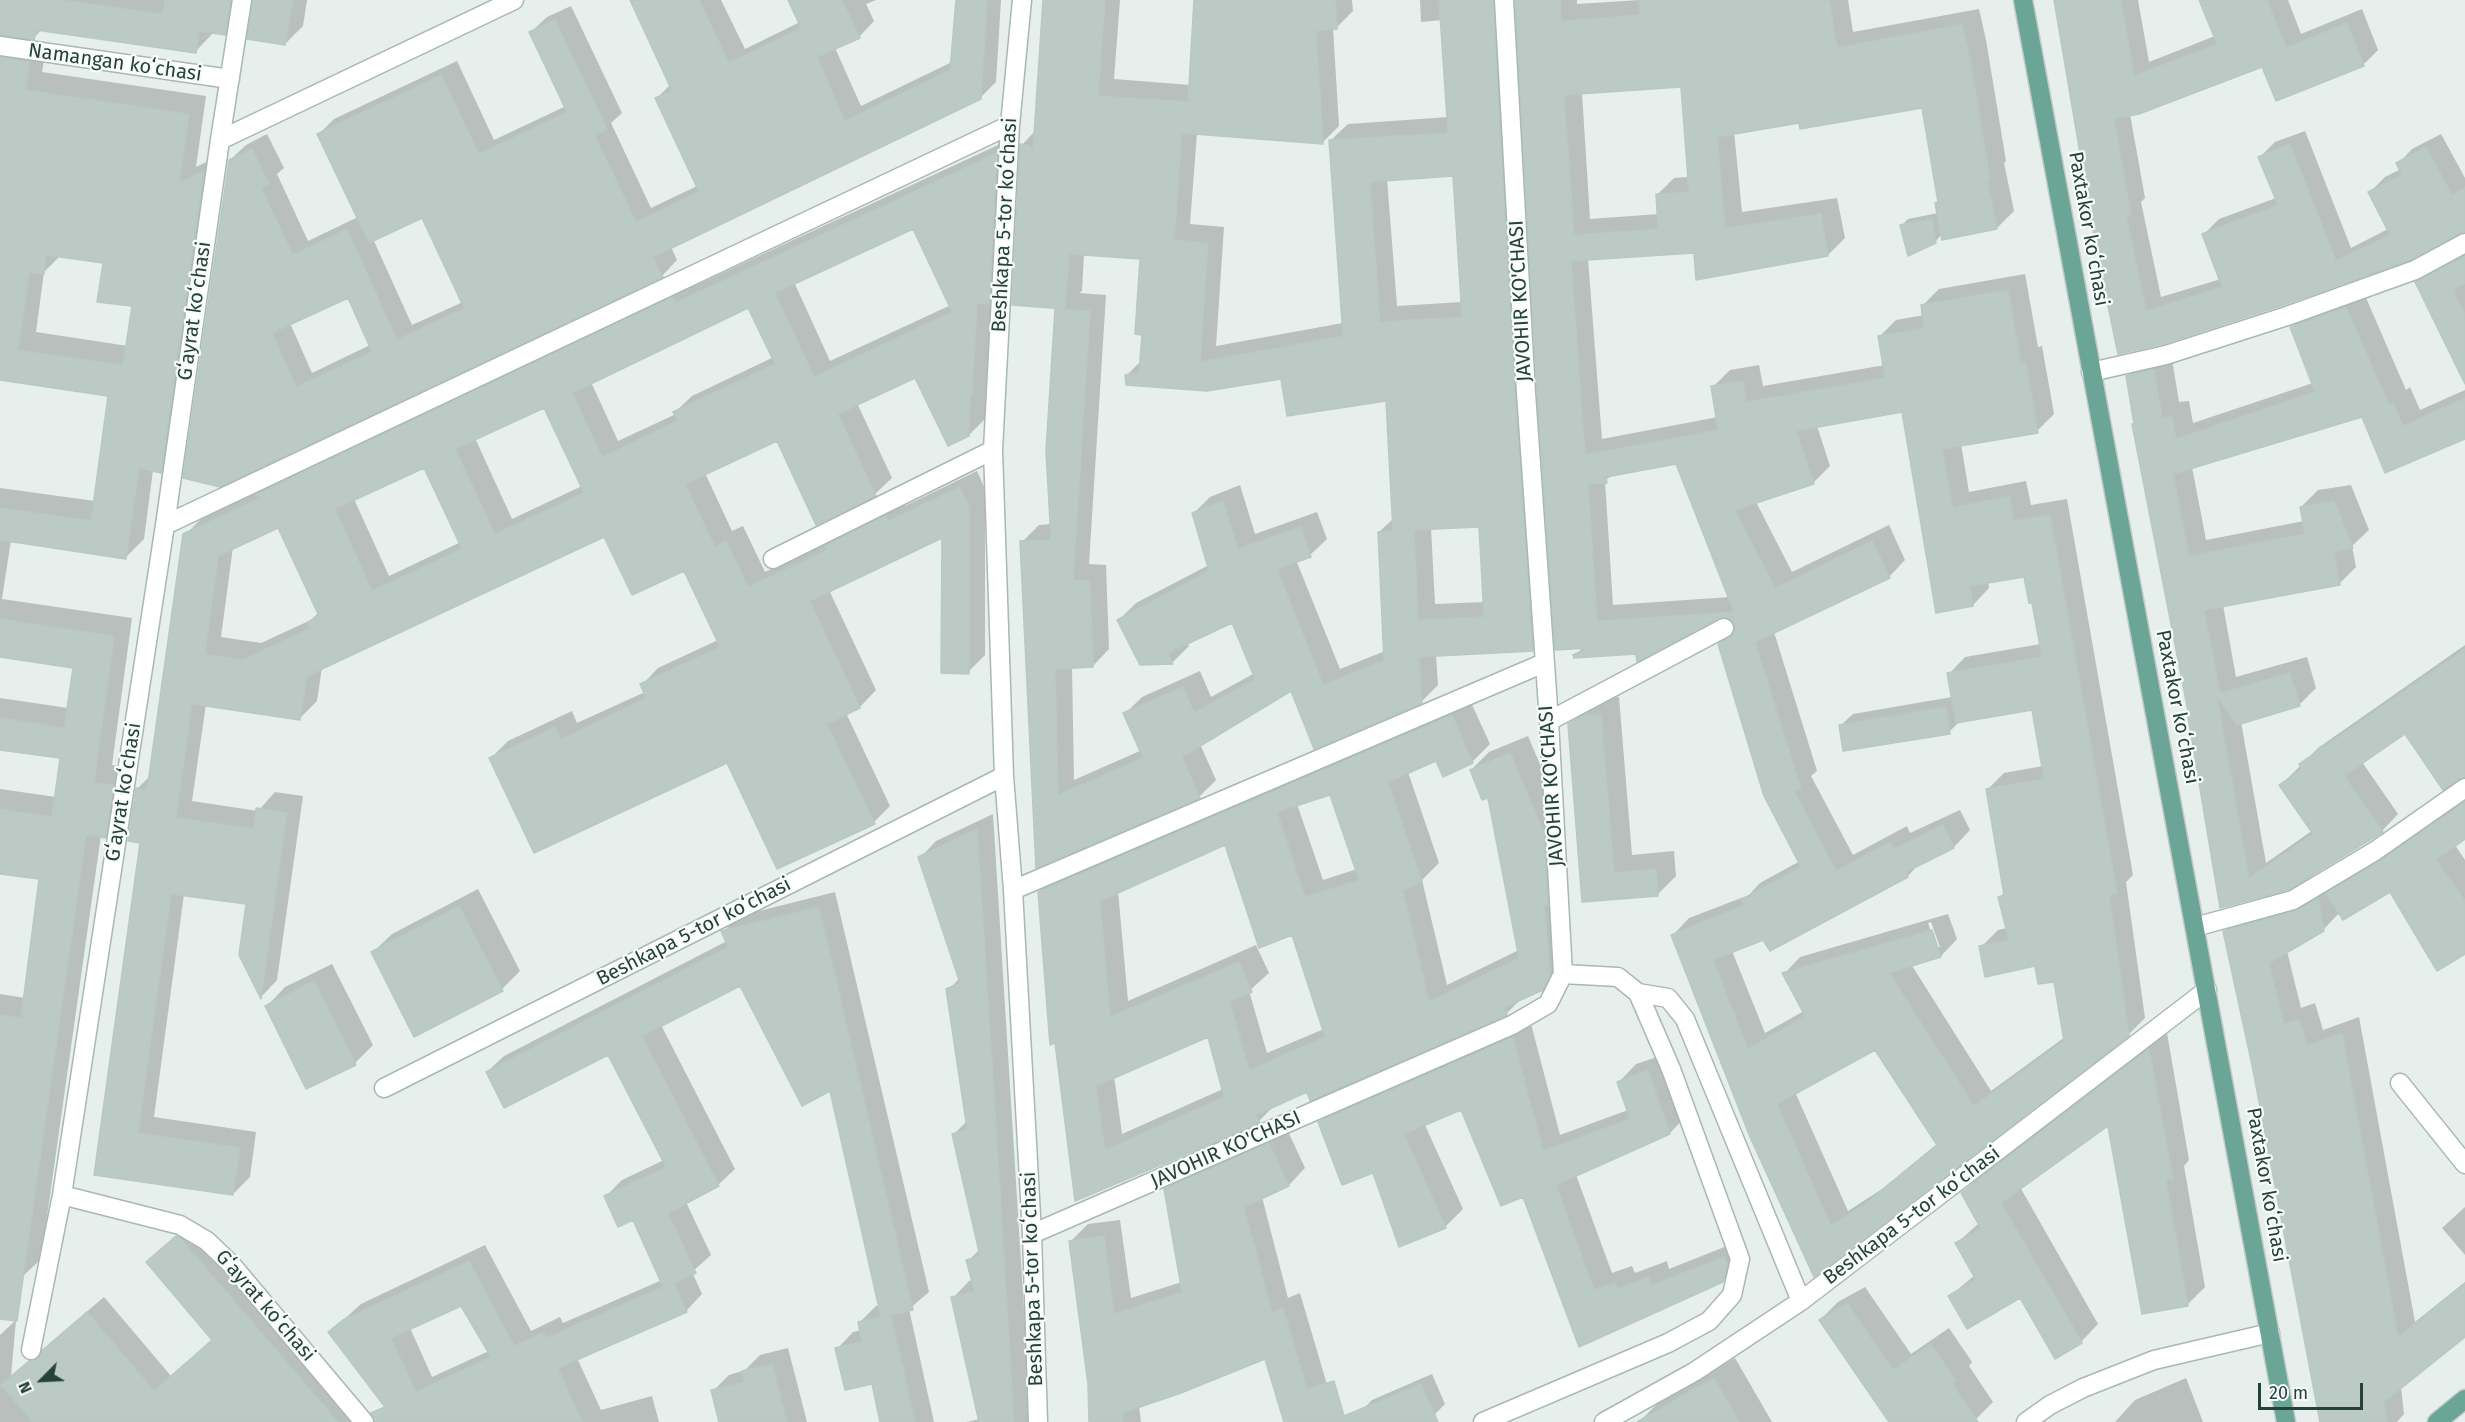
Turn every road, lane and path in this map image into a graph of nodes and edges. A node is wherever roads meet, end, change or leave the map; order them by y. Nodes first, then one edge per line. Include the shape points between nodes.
1 (242, 0) edge
2 (514, 0) edge
3 (1022, 0) edge
4 (1504, 0) edge
5 (2023, 0) edge
6 (0, 46) edge
7 (230, 79) junction
8 (1010, 125) junction
9 (220, 140) junction
10 (2465, 243) edge
11 (2091, 372) junction
12 (993, 450) junction
13 (165, 525) junction
14 (773, 559) dead end
15 (1724, 628) dead end
16 (1544, 663) junction
17 (1549, 721) junction
18 (1004, 776) junction
19 (2465, 788) edge
20 (1013, 890) junction
21 (2195, 927) junction
22 (1563, 974) junction
23 (2207, 990) junction
24 (1638, 993) junction
25 (2400, 1083) dead end
26 (384, 1088) dead end
27 (2465, 1164) edge
28 (62, 1196) junction
29 (1032, 1234) junction
30 (1801, 1301) junction
31 (2270, 1333) junction
32 (31, 1350) dead end
33 (2465, 1399) edge
34 (364, 1422) edge
35 (1038, 1422) edge
36 (1483, 1422) edge
37 (1604, 1422) edge
38 (2026, 1422) edge
39 (2286, 1422) edge
40 (2437, 1422) edge

1 - 7 street, Gʻayrat koʻchasi
2 - 9 street
3 - 8 street, Beshkapa 5-tor koʻchasi
4 - 16 street, JAVOHIR KO'CHASI
5 - 11 main road, Paxtakor koʻchasi
6 - 7 street, Namangan koʻchasi
7 - 9 street, Gʻayrat koʻchasi
8 - 12 street, Beshkapa 5-tor koʻchasi
8 - 13 street
9 - 13 street, Gʻayrat koʻchasi
10 - 11 street via 2415,270 2287,316 2166,355
11 - 21 main road, Paxtakor koʻchasi
12 - 14 street
12 - 18 street, Beshkapa 5-tor koʻchasi
13 - 28 street, Gʻayrat koʻchasi
15 - 17 street
16 - 17 street, JAVOHIR KO'CHASI
16 - 20 street
17 - 22 street, JAVOHIR KO'CHASI
18 - 20 street, Beshkapa 5-tor koʻchasi
18 - 26 street, Beshkapa 5-tor koʻchasi
19 - 21 street via 2374,851 2293,900
20 - 29 street, Beshkapa 5-tor koʻchasi
21 - 23 main road, Paxtakor koʻchasi
22 - 24 street via 1618,977
22 - 29 street, JAVOHIR KO'CHASI via 1548,1004 1512,1025
23 - 30 street, Beshkapa 5-tor koʻchasi
23 - 31 main road, Paxtakor koʻchasi
24 - 30 street via 1668,998 1685,1019
24 - 36 street via 1671,1069 1740,1259 1732,1295 1709,1321 1668,1343
25 - 27 street
28 - 32 street
28 - 34 street, Gʻayrat koʻchasi via 180,1225 207,1241 231,1264
29 - 35 street, Beshkapa 5-tor koʻchasi
30 - 37 street, Beshkapa 5-tor koʻchasi via 1694,1372
31 - 38 street via 2154,1360 2083,1388
31 - 39 main road, Paxtakor koʻchasi
33 - 40 main road

